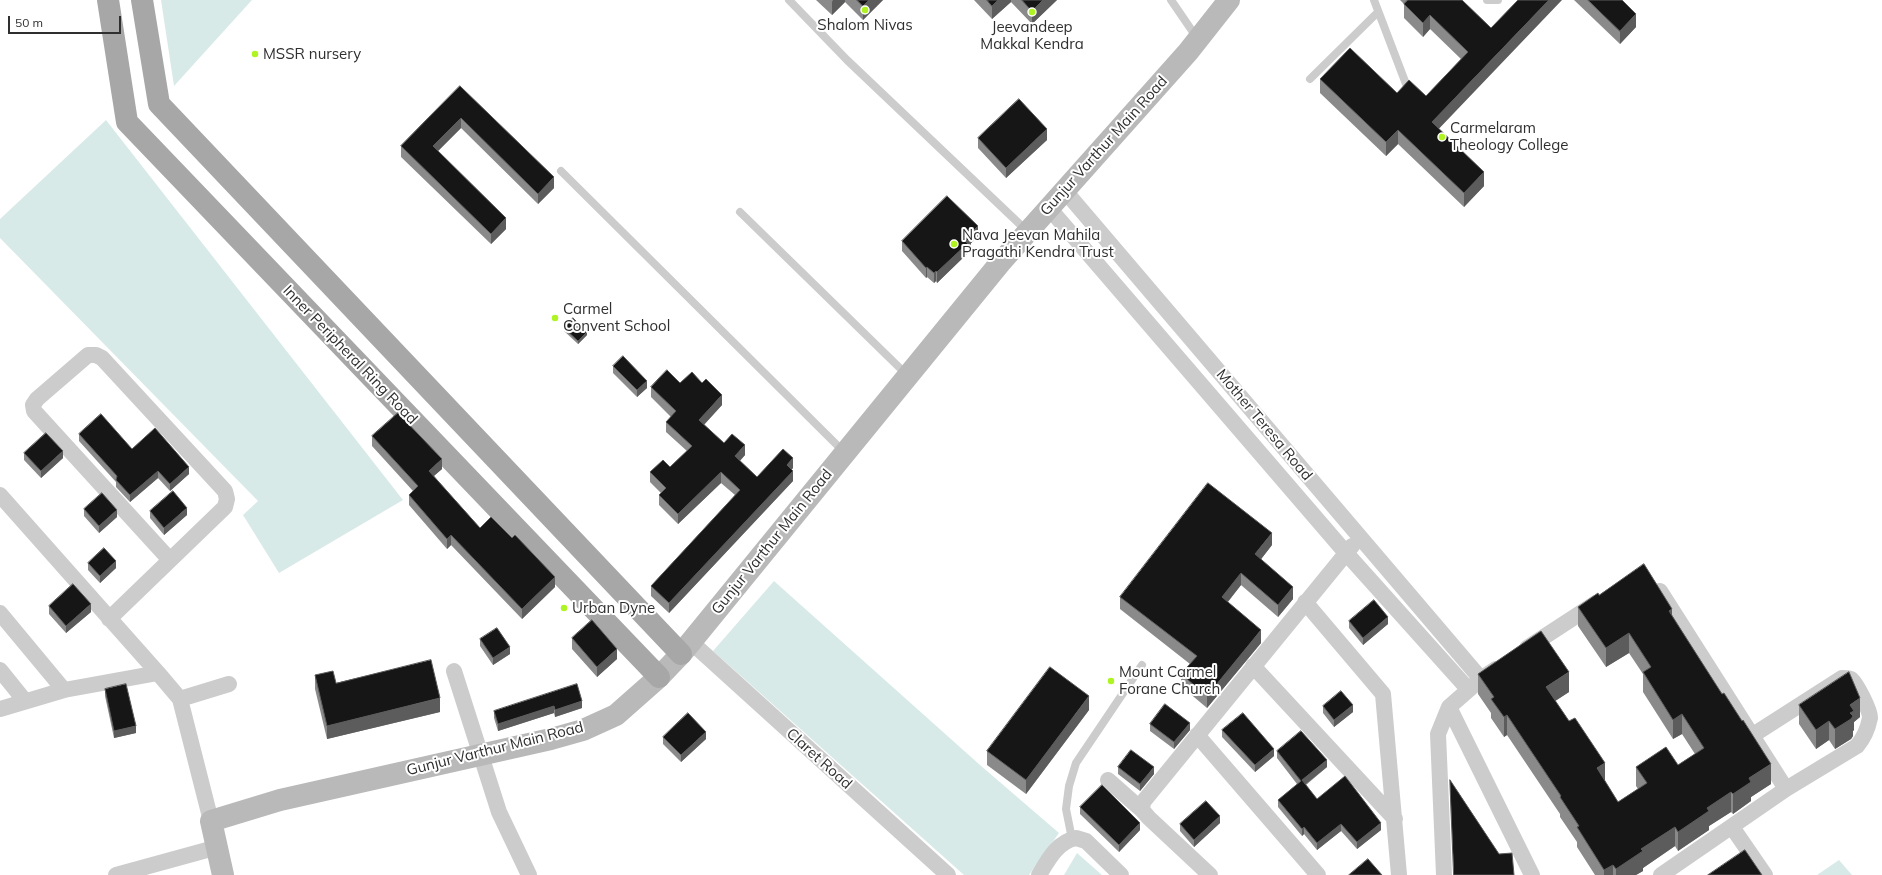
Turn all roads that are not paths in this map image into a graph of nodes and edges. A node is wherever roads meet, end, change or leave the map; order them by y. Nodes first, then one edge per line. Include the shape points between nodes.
1 (108, 0) edge
2 (142, 0) edge
3 (789, 0) edge
4 (1171, 0) edge
5 (1229, 0) edge
6 (1374, 0) edge
7 (1487, 0) edge
8 (1498, 0) edge
9 (1378, 12) junction
10 (1198, 39) junction
11 (1310, 79) dead end
12 (1406, 84) edge
13 (561, 171) dead end
14 (1064, 191) junction
15 (1048, 208) junction
16 (740, 212) dead end
17 (1028, 232) junction
18 (908, 375) junction
19 (844, 452) junction
20 (0, 495) edge
21 (1359, 537) junction
22 (1346, 553) junction
23 (170, 560) junction
24 (1653, 580) edge
25 (1610, 594) edge
26 (1305, 602) junction
27 (0, 613) edge
28 (109, 619) junction
29 (686, 648) junction
30 (1142, 665) dead end
31 (1252, 666) junction
32 (0, 670) edge
33 (454, 671) dead end
34 (158, 673) junction
35 (659, 677) junction
36 (1481, 679) junction
37 (229, 684) dead end
38 (1468, 689) junction
39 (64, 690) junction
40 (180, 699) junction
41 (25, 701) junction
42 (1449, 707) junction
43 (0, 709) edge
44 (1197, 735) junction
45 (1753, 735) junction
46 (481, 755) junction
47 (1108, 780) dead end
48 (1786, 789) junction
49 (1142, 810) junction
50 (1395, 819) junction
51 (211, 820) junction
52 (1732, 827) junction
53 (1072, 839) junction
54 (218, 847) junction
55 (116, 875) edge
56 (223, 875) edge
57 (529, 875) edge
58 (948, 875) edge
59 (1039, 875) edge
60 (1121, 875) edge
61 (1210, 875) edge
62 (1318, 875) edge
63 (1399, 875) edge
64 (1444, 875) edge
65 (1532, 875) edge
66 (1661, 875) edge
67 (1765, 875) edge

1 - 35 main road, Inner Peripheral Ring Road via 127,122
2 - 29 main road via 159,104
3 - 17 lane via 847,60
4 - 10 lane
5 - 10 main road, Gunjur Varthur Main Road
6 - 9 lane
7 - 8 lane
9 - 11 lane
9 - 12 lane
10 - 14 main road, Gunjur Varthur Main Road
13 - 19 lane
14 - 15 main road, Gunjur Varthur Main Road
14 - 21 street, Mother Teresa Road
15 - 17 main road, Gunjur Varthur Main Road
15 - 22 street, Mother Teresa Road
16 - 18 lane
17 - 18 main road, Gunjur Varthur Main Road
18 - 19 main road, Gunjur Varthur Main Road
19 - 29 main road, Gunjur Varthur Main Road
20 - 28 street
21 - 22 street
21 - 36 street, Mother Teresa Road
22 - 26 street
22 - 38 street, Mother Teresa Road
23 - 23 street via 34,411 33,405 37,399 88,355 102,358 225,491 225,507
23 - 28 street
24 - 45 street
25 - 36 street
26 - 31 street
26 - 50 street via 1383,694
27 - 39 street
28 - 34 street
29 - 35 main road, Gunjur Varthur Main Road
29 - 58 street, Claret Road
30 - 53 lane via 1076,763 1066,809
31 - 44 street
31 - 50 street
32 - 41 street
33 - 46 street
34 - 39 street
34 - 40 street
35 - 46 main road, Gunjur Varthur Main Road via 616,715 583,730
36 - 38 street
37 - 40 street
38 - 42 street
39 - 41 street
40 - 51 street
41 - 43 street
42 - 64 street via 1438,734
42 - 65 street
44 - 49 street via 1143,802
44 - 62 street
45 - 48 street
45 - 48 street via 1842,678 1850,678 1854,682 1870,717 1862,740 1857,746
46 - 51 main road, Gunjur Varthur Main Road via 280,800
46 - 57 street via 499,812
47 - 49 street
48 - 52 street
49 - 61 street
50 - 63 street
51 - 54 main road
52 - 66 street
52 - 67 street
53 - 59 street via 1056,850
53 - 60 street via 1083,839
54 - 55 street
54 - 56 main road

